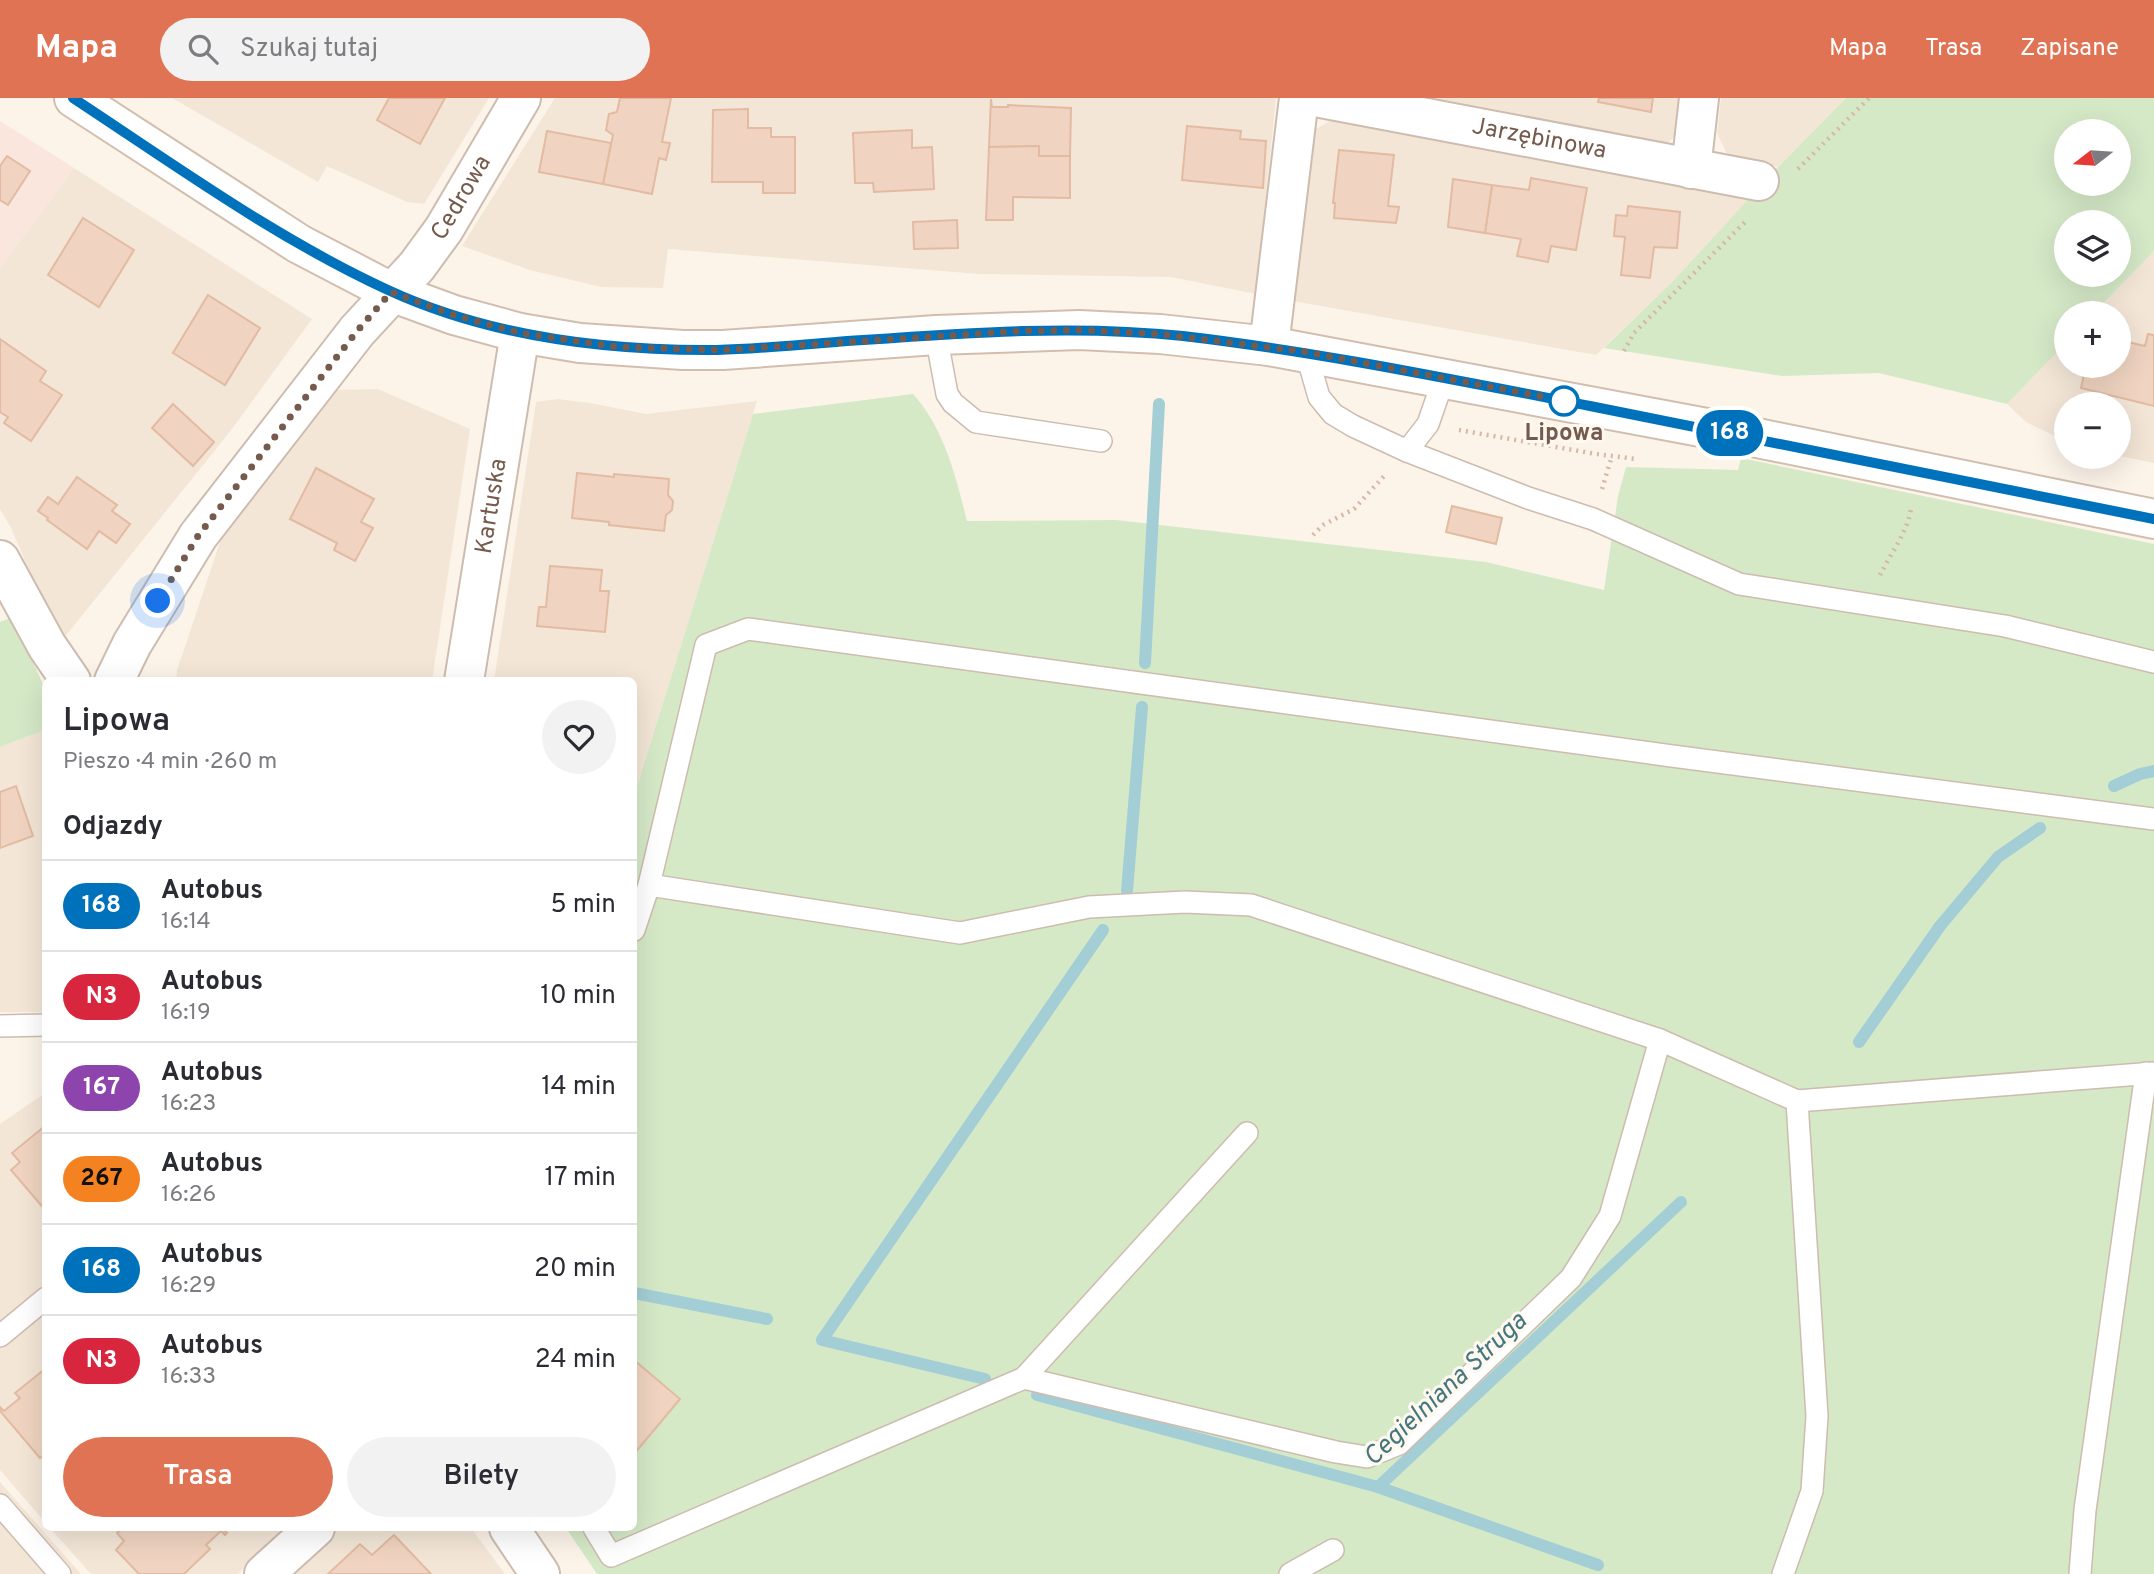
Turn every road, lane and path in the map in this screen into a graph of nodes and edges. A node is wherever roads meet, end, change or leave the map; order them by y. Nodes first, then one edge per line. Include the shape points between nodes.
1 (74, 98) edge
2 (521, 98) edge
3 (1299, 98) edge
4 (1321, 98) edge
5 (1699, 98) edge
6 (1691, 169) junction
7 (1759, 181) dead end
8 (391, 292) junction
9 (520, 333) junction
10 (936, 335) junction
11 (1269, 346) junction
12 (1306, 352) junction
13 (1444, 378) junction
14 (1101, 441) dead end
15 (1407, 451) junction
16 (1912, 497) dead end
17 (2154, 519) edge
18 (1313, 535) dead end
19 (3, 574) edge
20 (1865, 604) junction
21 (2154, 662) edge
22 (68, 677) edge
23 (116, 677) edge
24 (465, 677) edge
25 (2154, 819) edge
26 (649, 885) junction
27 (637, 921) edge
28 (42, 1024) edge
29 (0, 1026) edge
30 (1660, 1040) junction
31 (2150, 1073) edge
32 (1797, 1101) junction
33 (1247, 1133) dead end
34 (42, 1301) edge
35 (0, 1336) edge
36 (1024, 1378) junction
37 (0, 1504) edge
38 (312, 1531) edge
39 (511, 1531) edge
40 (596, 1531) edge
41 (1333, 1550) dead end
42 (611, 1556) junction
43 (60, 1574) edge
44 (264, 1574) edge
45 (540, 1574) edge
46 (623, 1574) edge
47 (1290, 1574) edge
48 (1783, 1574) edge
49 (2080, 1574) edge

1 - 8 street via 299,244
2 - 8 street, Cedrowa via 444,229
3 - 11 street
4 - 6 street, Jarzębinowa
5 - 6 street
6 - 7 street, Jarzębinowa
8 - 9 street
8 - 23 street, Cedrowa via 198,536
9 - 10 street via 683,350
9 - 24 street, Kartuska
10 - 11 street via 1079,330
10 - 14 lane via 947,394 976,422
11 - 12 street
12 - 13 street
12 - 15 lane via 1319,397 1333,414
13 - 15 lane via 1428,424
13 - 17 street
15 - 18 path via 1354,509
15 - 20 lane via 1593,519 1739,584
16 - 20 path via 1908,526
19 - 22 street
20 - 21 lane via 2005,626
25 - 26 lane via 748,629 706,645
26 - 27 lane
26 - 30 lane via 960,933 1090,907 1185,902 1251,905
28 - 29 lane
30 - 32 lane
30 - 36 lane via 1610,1216 1571,1278 1399,1444 1367,1457 1336,1452
31 - 32 lane
31 - 49 lane via 2085,1510
32 - 48 lane via 1817,1416 1812,1491
33 - 36 lane
34 - 35 lane
36 - 42 lane
37 - 43 lane
38 - 44 street
39 - 45 street
40 - 42 lane
41 - 47 lane
42 - 46 lane

